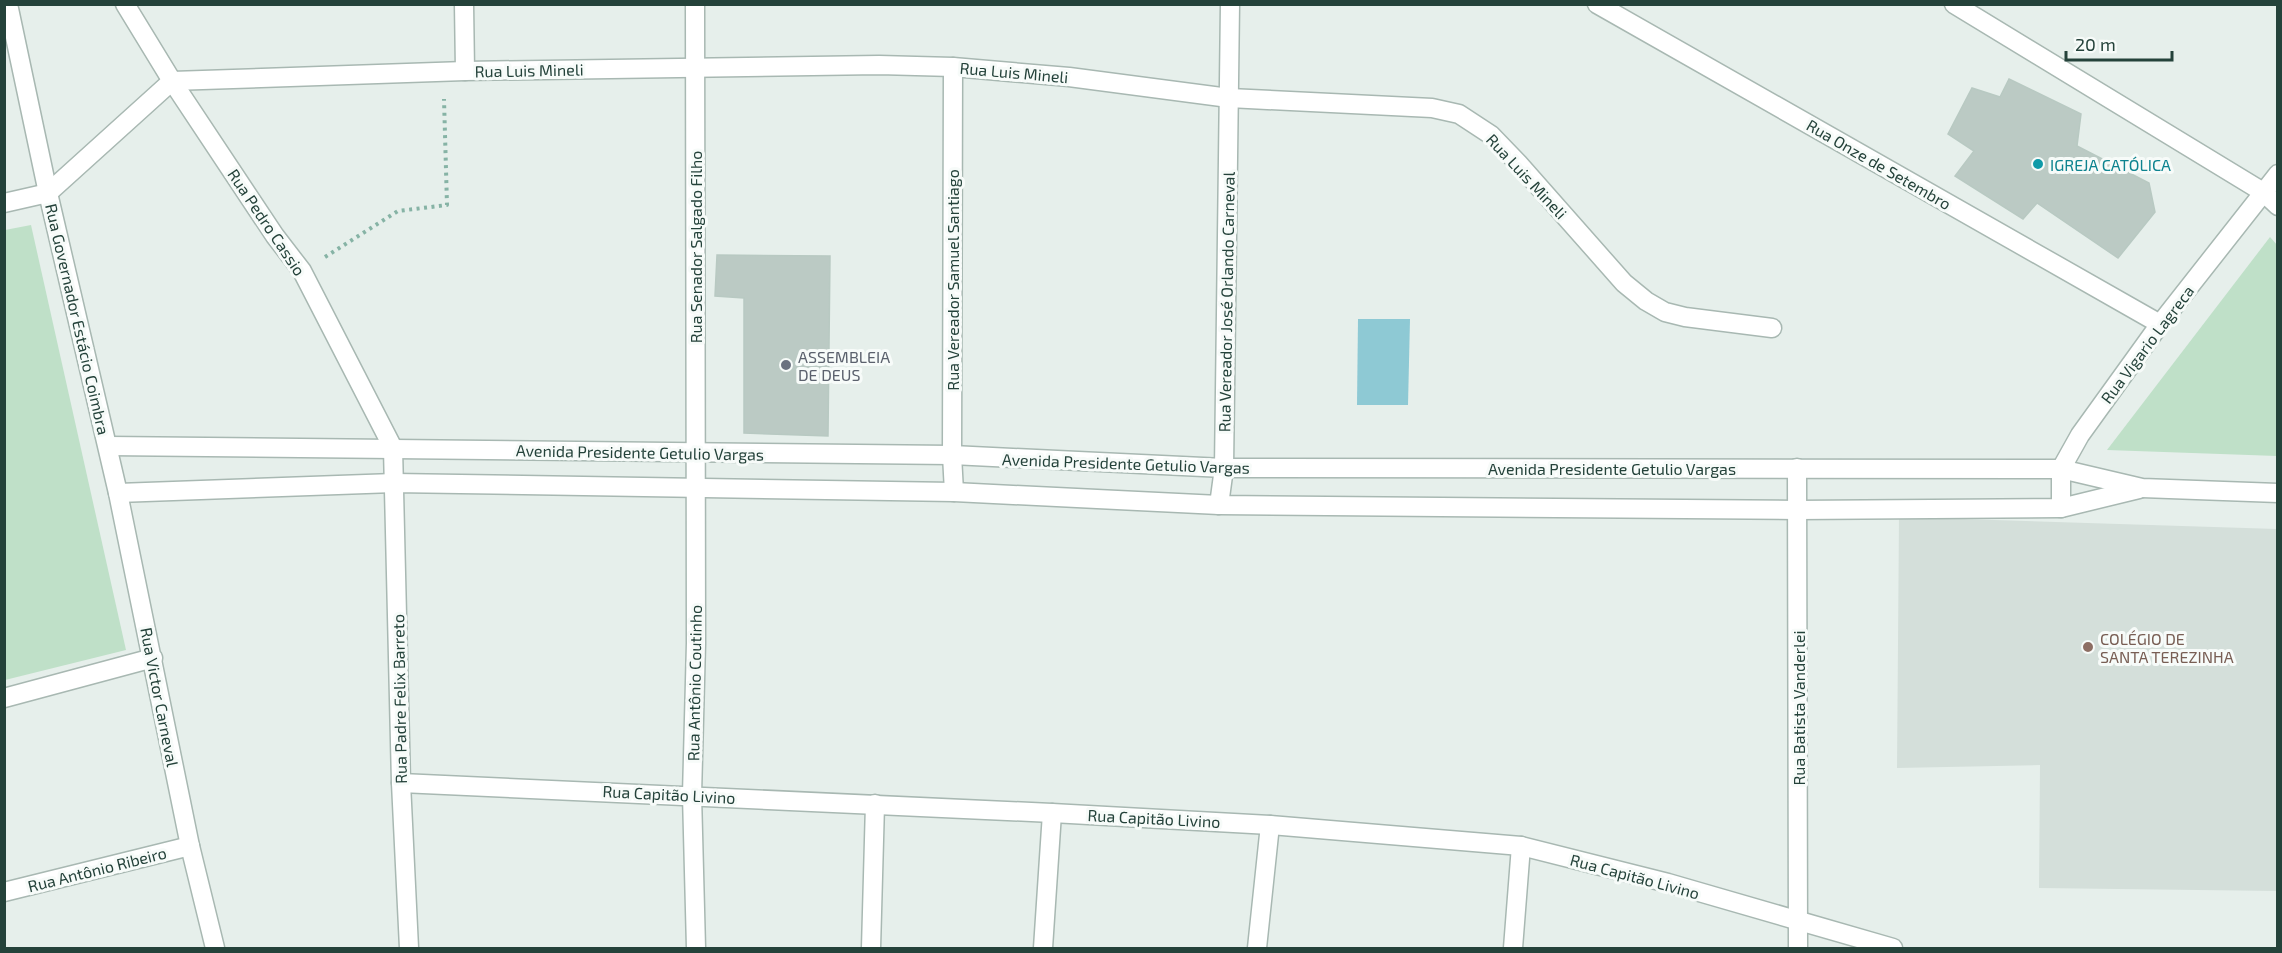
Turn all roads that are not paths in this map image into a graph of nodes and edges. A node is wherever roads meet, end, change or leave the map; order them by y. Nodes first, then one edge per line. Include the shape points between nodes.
1 (8, 4) edge
2 (125, 4) edge
3 (464, 4) edge
4 (695, 4) edge
5 (1230, 4) edge
6 (1597, 4) edge
7 (1954, 4) edge
8 (694, 67) junction
9 (953, 67) junction
10 (465, 71) junction
11 (172, 81) junction
12 (1229, 98) junction
13 (2277, 174) edge
14 (2263, 192) junction
15 (48, 193) junction
16 (4, 203) edge
17 (2277, 206) edge
18 (2160, 324) junction
19 (1772, 328) dead end
20 (108, 446) junction
21 (393, 448) junction
22 (697, 452) junction
23 (952, 455) junction
24 (1224, 468) junction
25 (1797, 468) junction
26 (2061, 469) junction
27 (394, 483) junction
28 (2142, 488) junction
29 (696, 489) junction
30 (954, 492) junction
31 (118, 493) junction
32 (2277, 493) edge
33 (1219, 505) junction
34 (2061, 508) junction
35 (1796, 510) junction
36 (153, 658) junction
37 (4, 698) edge
38 (401, 783) junction
39 (692, 795) junction
40 (875, 804) junction
41 (1052, 813) junction
42 (1270, 825) junction
43 (190, 846) junction
44 (1521, 846) junction
45 (4, 892) edge
46 (1800, 922) junction
47 (215, 948) edge
48 (409, 948) edge
49 (696, 948) edge
50 (871, 948) edge
51 (1043, 948) edge
52 (1257, 948) edge
53 (1513, 948) edge
54 (1798, 948) edge
55 (1893, 948) edge

1 - 15 street, Rua Governador Estácio Coimbra
2 - 11 street, Rua Pedro Cassio
3 - 10 street
4 - 8 street, Rua Senador Salgado Filho
5 - 12 street, Rua Vereador José Orlando Carneval
6 - 18 street, Rua Onze de Setembro
7 - 14 street
8 - 9 street, Rua Luis Mineli
8 - 10 street, Rua Luis Mineli
8 - 22 street, Rua Senador Salgado Filho
9 - 12 street, Rua Luis Mineli via 1069,77
9 - 23 street, Rua Vereador Samuel Santiago
10 - 11 street, Rua Luis Mineli
11 - 15 street
11 - 21 street, Rua Pedro Cassio via 302,271
12 - 19 street, Rua Luis Mineli via 1432,108 1459,114 1491,135 1624,283 1646,301 1685,317
12 - 24 street, Rua Vereador José Orlando Carneval
13 - 14 street, Rua Vigario Lagreca
14 - 17 street
14 - 18 street, Rua Vigario Lagreca
15 - 16 street
15 - 20 street, Rua Governador Estácio Coimbra
18 - 26 street, Rua Vigario Lagreca via 2080,435
20 - 21 street, Avenida Presidente Getulio Vargas
20 - 31 street, Rua Victor Carneval
21 - 22 street, Avenida Presidente Getulio Vargas
21 - 27 street, Rua Padre Felix Barreto
22 - 23 street, Avenida Presidente Getulio Vargas
22 - 29 street, Rua Senador Salgado Filho
23 - 24 street, Avenida Presidente Getulio Vargas
23 - 30 street, Rua Vereador Samuel Santiago
24 - 25 street, Avenida Presidente Getulio Vargas
24 - 33 street, Rua Vereador José Orlando Carneval
25 - 26 street, Avenida Presidente Getulio Vargas
25 - 35 street, Rua Batista Vanderlei
26 - 28 street, Avenida Presidente Getulio Vargas
26 - 34 street, Rua Vigario Lagreca
27 - 29 street, Avenida Presidente Getulio Vargas
27 - 31 street, Avenida Presidente Getulio Vargas
27 - 38 street, Rua Padre Felix Barreto
28 - 32 street, Avenida Presidente Getulio Vargas
28 - 34 street, Avenida Presidente Getulio Vargas
29 - 30 street, Avenida Presidente Getulio Vargas
29 - 39 street, Rua Antônio Coutinho
30 - 33 street, Avenida Presidente Getulio Vargas
31 - 36 street, Rua Victor Carneval
33 - 35 street, Avenida Presidente Getulio Vargas
34 - 35 street, Avenida Presidente Getulio Vargas
35 - 46 street, Rua Batista Vanderlei
36 - 37 street
36 - 43 street, Rua Victor Carneval
38 - 39 street, Rua Capitão Livino
38 - 48 street, Rua Padre Felix Barreto
39 - 40 street, Rua Capitão Livino
39 - 49 street, Rua Antônio Coutinho
40 - 41 street, Rua Capitão Livino
40 - 50 street
41 - 42 street, Rua Capitão Livino
41 - 51 street
42 - 44 street, Rua Capitão Livino
42 - 52 street
43 - 45 street, Rua Antônio Ribeiro
43 - 47 street, Rua Victor Carneval
44 - 46 street, Rua Capitão Livino
44 - 53 street
46 - 54 street, Rua Batista Vanderlei
46 - 55 street, Rua Capitão Livino

